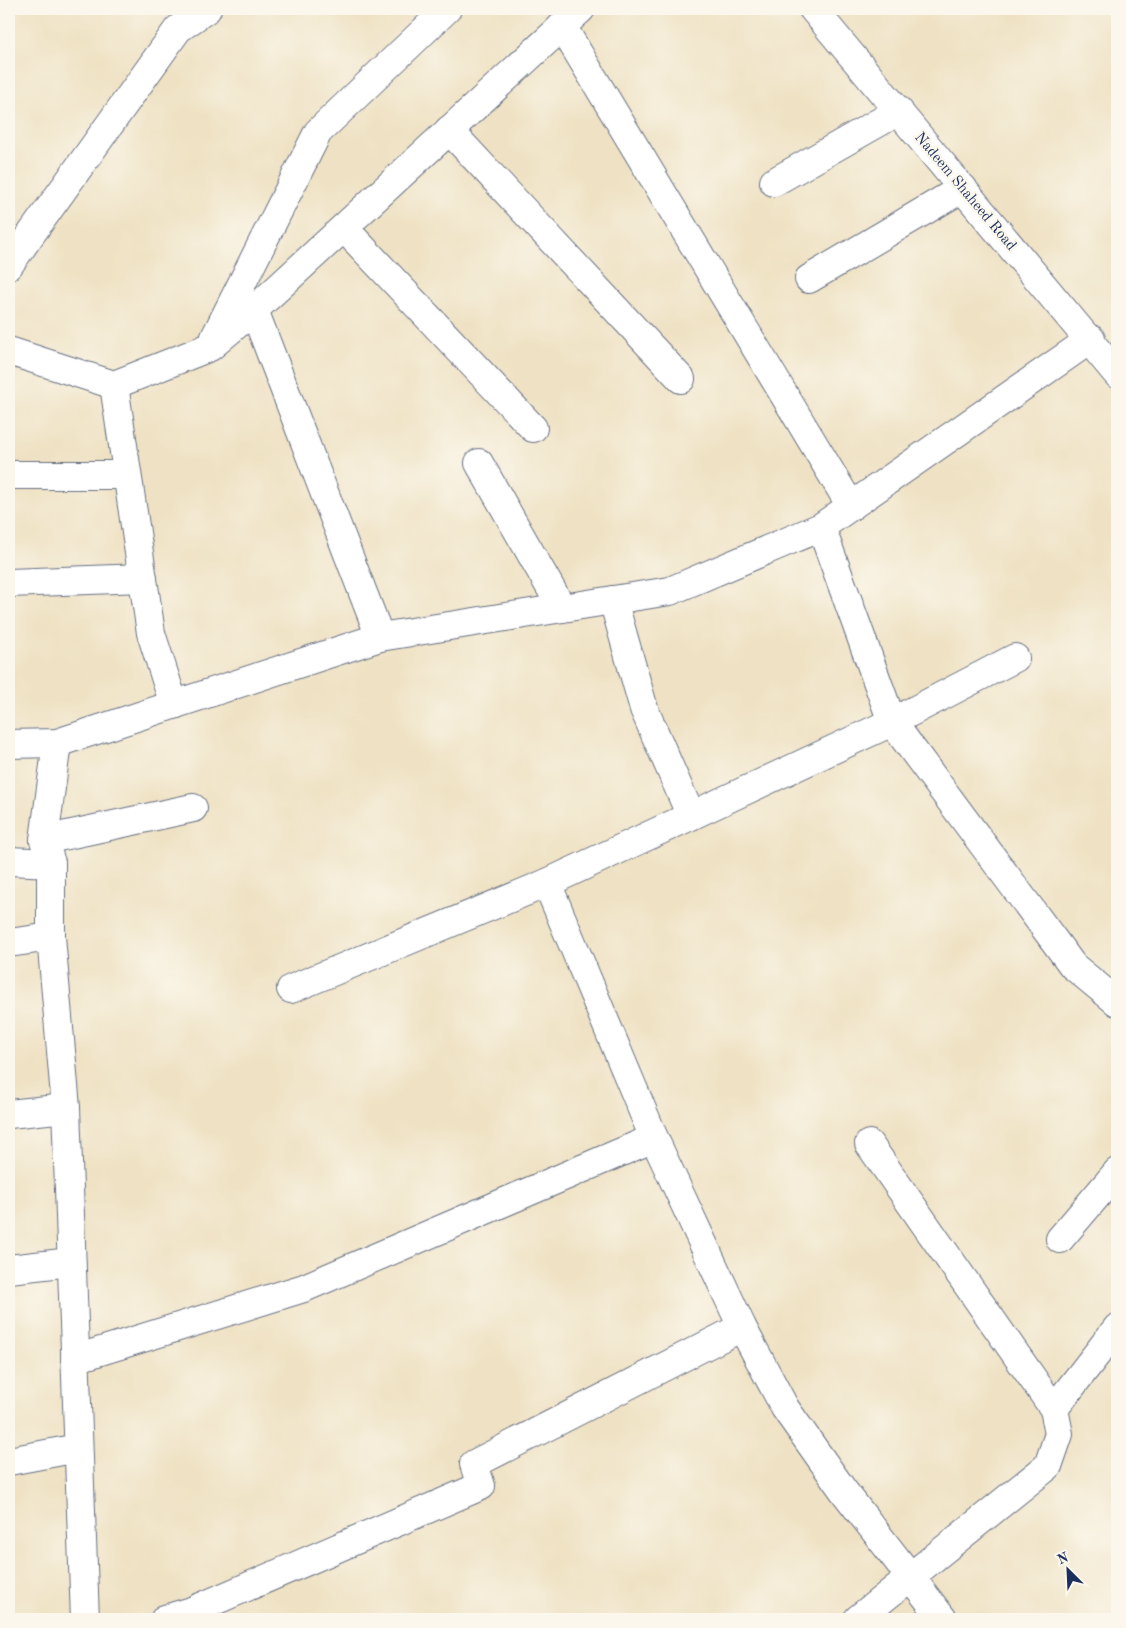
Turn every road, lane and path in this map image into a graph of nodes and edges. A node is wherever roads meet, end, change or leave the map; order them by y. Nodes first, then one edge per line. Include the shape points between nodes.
1 (207, 9) edge
2 (446, 9) edge
3 (819, 10) edge
4 (571, 17) edge
5 (899, 111) junction
6 (449, 130) junction
7 (774, 182) dead end
8 (963, 188) junction
9 (344, 228) junction
10 (9, 265) edge
11 (809, 278) dead end
12 (254, 310) junction
13 (1091, 340) junction
14 (210, 347) junction
15 (9, 351) edge
16 (1117, 374) edge
17 (681, 379) dead end
18 (114, 385) junction
19 (533, 428) dead end
20 (479, 463) dead end
21 (9, 475) edge
22 (127, 475) junction
23 (851, 506) junction
24 (821, 527) junction
25 (143, 578) junction
26 (9, 583) edge
27 (613, 600) junction
28 (562, 608) junction
29 (380, 637) junction
30 (1015, 658) dead end
31 (174, 705) junction
32 (892, 722) junction
33 (57, 743) junction
34 (9, 744) edge
35 (193, 808) dead end
36 (691, 816) junction
37 (47, 852) junction
38 (9, 861) edge
39 (547, 883) junction
40 (51, 937) junction
41 (9, 942) edge
42 (292, 989) dead end
43 (1117, 1002) edge
44 (66, 1108) junction
45 (9, 1114) edge
46 (654, 1138) junction
47 (869, 1144) dead end
48 (1117, 1172) edge
49 (1060, 1239) dead end
50 (71, 1262) junction
51 (9, 1269) edge
52 (742, 1327) junction
53 (1117, 1328) edge
54 (75, 1359) junction
55 (1054, 1409) junction
56 (78, 1448) junction
57 (9, 1461) edge
58 (910, 1577) junction
59 (85, 1619) edge
60 (165, 1619) edge
61 (858, 1619) edge
62 (943, 1619) edge

1 - 10 street via 178,29
2 - 14 street via 318,132
3 - 5 street, Nadeem Shaheed Road
4 - 6 street
4 - 23 street
5 - 7 street
5 - 8 street, Nadeem Shaheed Road
6 - 9 street
6 - 17 street
8 - 11 street
8 - 13 street, Nadeem Shaheed Road
9 - 12 street
9 - 19 street
12 - 14 street
12 - 29 street
13 - 16 street, Nadeem Shaheed Road
13 - 23 street
14 - 18 street
15 - 18 street
18 - 22 street
20 - 28 street
21 - 22 street
22 - 25 street
23 - 24 street
24 - 27 street via 670,591
24 - 32 street
25 - 26 street
25 - 31 street via 151,633
27 - 28 street
27 - 36 street via 644,709
28 - 29 street
29 - 31 street
30 - 32 street
31 - 33 street
32 - 36 street
32 - 43 street via 1073,966
33 - 34 street
33 - 37 street
35 - 37 street
36 - 39 street
37 - 38 street
37 - 40 street
39 - 42 street
39 - 46 street
40 - 41 street
40 - 44 street
44 - 45 street
44 - 50 street
46 - 52 street
46 - 54 street via 304,1288
47 - 55 street
48 - 49 street
50 - 51 street
50 - 54 street
52 - 58 street via 785,1408 842,1490
52 - 60 street via 474,1464 481,1486 189,1612
53 - 55 street
54 - 56 street
55 - 58 street via 1059,1434 1048,1466
56 - 57 street
56 - 59 street
58 - 61 street
58 - 62 street

